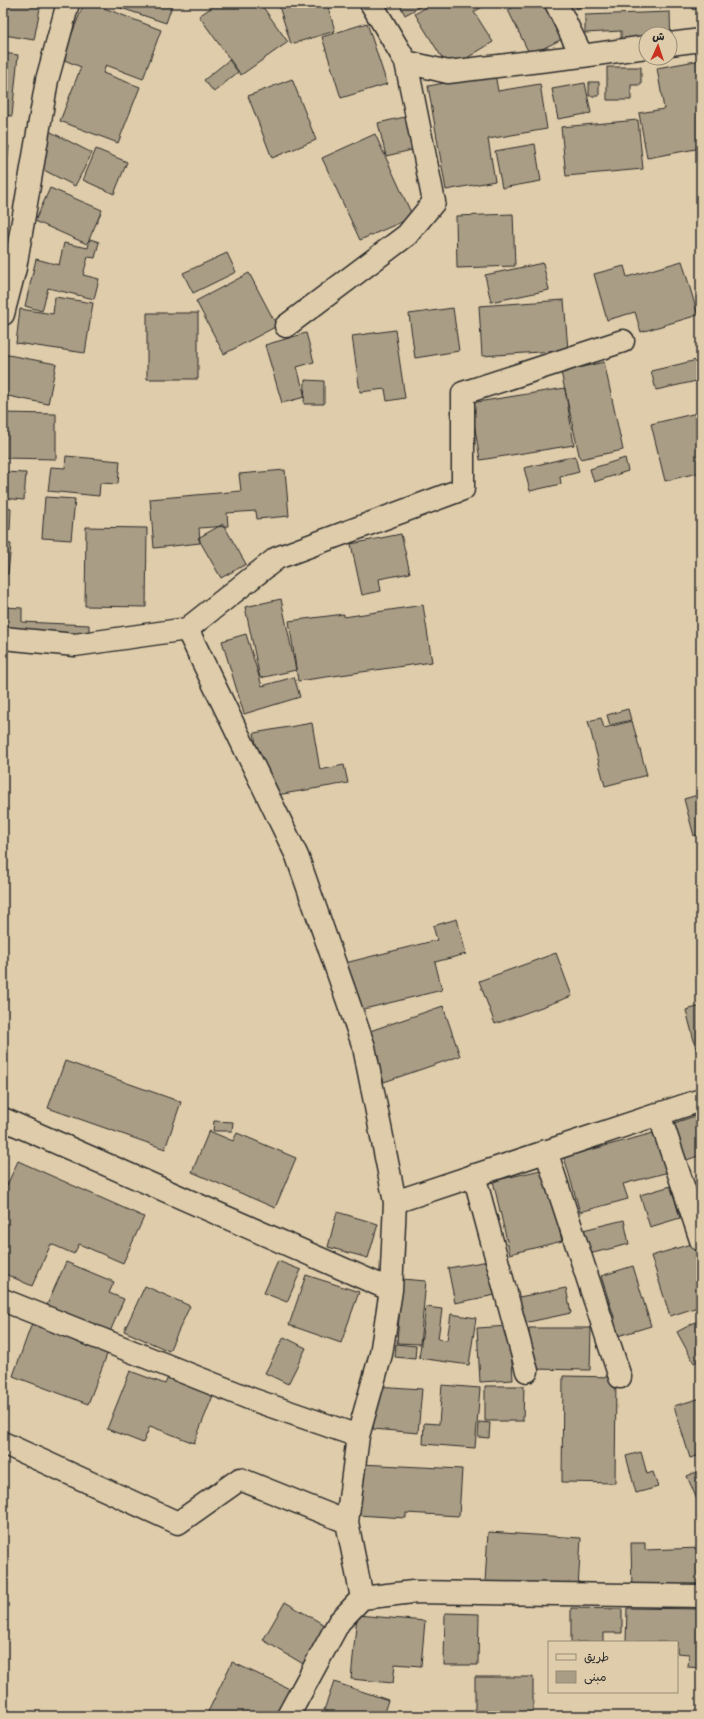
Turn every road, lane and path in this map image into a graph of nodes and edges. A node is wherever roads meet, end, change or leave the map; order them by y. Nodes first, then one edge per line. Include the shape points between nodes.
1 (68, 3) edge
2 (371, 3) edge
3 (556, 3) edge
4 (701, 40) edge
5 (678, 43) edge
6 (638, 48) edge
7 (582, 56) junction
8 (406, 62) junction
9 (3, 314) edge
10 (286, 326) dead end
11 (623, 341) dead end
12 (187, 629) junction
13 (3, 638) edge
14 (701, 1100) edge
15 (659, 1114) junction
16 (3, 1119) edge
17 (546, 1151) junction
18 (474, 1175) junction
19 (395, 1202) junction
20 (701, 1240) edge
21 (391, 1290) junction
22 (3, 1300) edge
23 (527, 1371) dead end
24 (620, 1377) dead end
25 (358, 1436) junction
26 (3, 1444) edge
27 (347, 1522) junction
28 (701, 1596) edge
29 (362, 1598) junction
30 (288, 1716) edge

1 - 9 street via 47,80 15,268
2 - 8 street
3 - 7 street
4 - 5 street
6 - 7 street
7 - 8 street via 448,72
8 - 10 street via 434,202 407,235
11 - 12 street via 463,393 463,489 276,558
12 - 13 street via 75,645
12 - 19 street via 297,856 364,1047
14 - 15 street
15 - 17 street
15 - 20 street
16 - 21 street
17 - 18 street
17 - 24 street
18 - 19 street
18 - 23 street
19 - 21 street
21 - 25 street via 381,1354
22 - 25 street via 251,1399
25 - 27 street
26 - 27 street via 178,1524 240,1479
27 - 29 street
28 - 29 street via 413,1592
29 - 30 street via 339,1622

